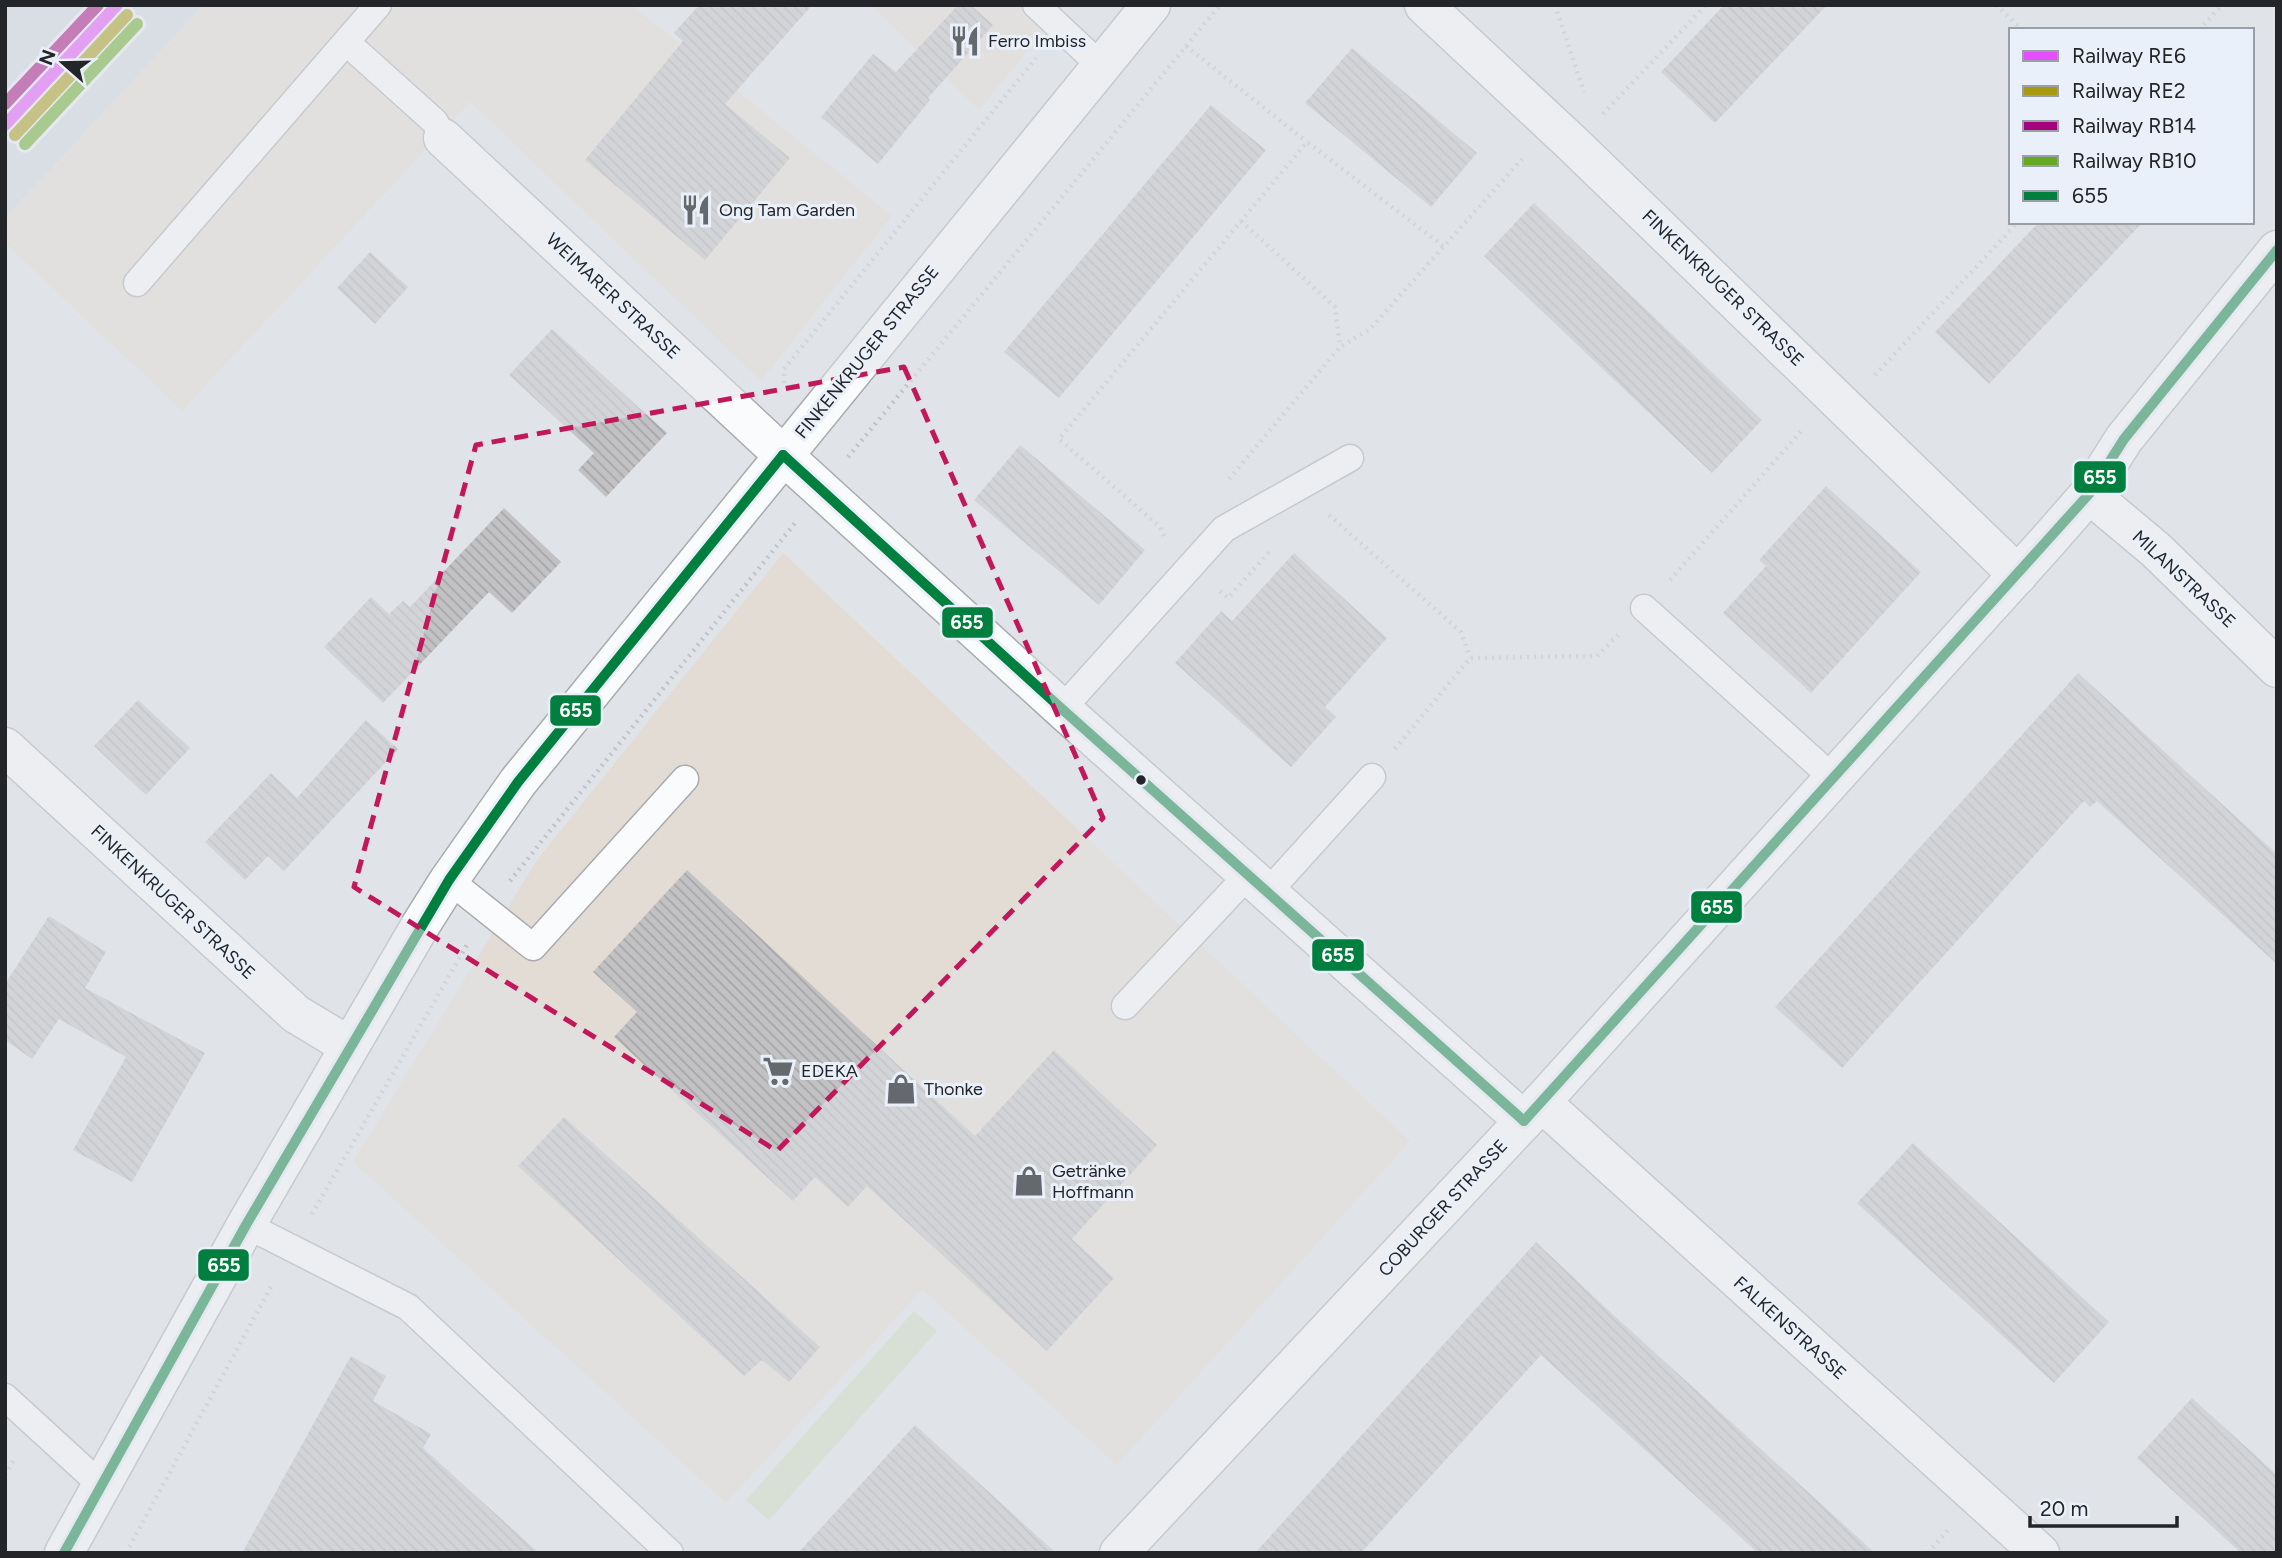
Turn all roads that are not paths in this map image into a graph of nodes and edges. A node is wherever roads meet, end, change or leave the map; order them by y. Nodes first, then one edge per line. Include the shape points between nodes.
1 (378, 5) edge
2 (1036, 5) edge
3 (1151, 5) edge
4 (1424, 5) edge
5 (346, 42) junction
6 (1101, 66) junction
7 (443, 138) joint
8 (2277, 250) edge
9 (137, 283) dead end
10 (783, 455) junction
11 (1350, 458) dead end
12 (2089, 494) junction
13 (2018, 575) junction
14 (1644, 608) dead end
15 (2277, 668) edge
16 (1062, 709) junction
17 (5, 747) edge
18 (1372, 776) dead end
19 (685, 779) dead end
20 (1834, 779) junction
21 (449, 880) junction
22 (1258, 883) junction
23 (1125, 1006) dead end
24 (349, 1046) junction
25 (1533, 1112) junction
26 (246, 1225) junction
27 (5, 1397) edge
28 (101, 1485) junction
29 (2031, 1550) edge
30 (64, 1553) edge
31 (670, 1553) edge
32 (1119, 1553) edge

1 - 5 lane
2 - 6 lane
3 - 6 street, FINKENKRUGER STRASSE
4 - 13 street, FINKENKRUGER STRASSE via 1574,131 1845,407
5 - 7 lane via 435,122
5 - 9 lane
6 - 10 street, FINKENKRUGER STRASSE
7 - 10 street, WEIMARER STRASSE
8 - 12 street, COBURGER STRASSE via 2124,439
10 - 16 street, FALKENSTRASSE
10 - 21 street, FINKENKRUGER STRASSE via 518,782
11 - 16 lane via 1224,529
12 - 13 street, COBURGER STRASSE
12 - 15 street, MILANSTRASSE via 2155,550
13 - 20 street, COBURGER STRASSE
14 - 20 lane
16 - 22 street, FALKENSTRASSE
17 - 24 street, FINKENKRUGER STRASSE via 296,1014
18 - 22 lane
19 - 21 lane via 533,947
20 - 25 street, COBURGER STRASSE
21 - 24 street, FINKENKRUGER STRASSE
22 - 23 lane
22 - 25 street, FALKENSTRASSE
24 - 26 street, FINKENKRUGER STRASSE
25 - 29 street, FALKENSTRASSE
25 - 32 street, COBURGER STRASSE
26 - 28 street, FINKENKRUGER STRASSE
26 - 31 lane via 408,1307
27 - 28 lane
28 - 30 street, FINKENKRUGER STRASSE

